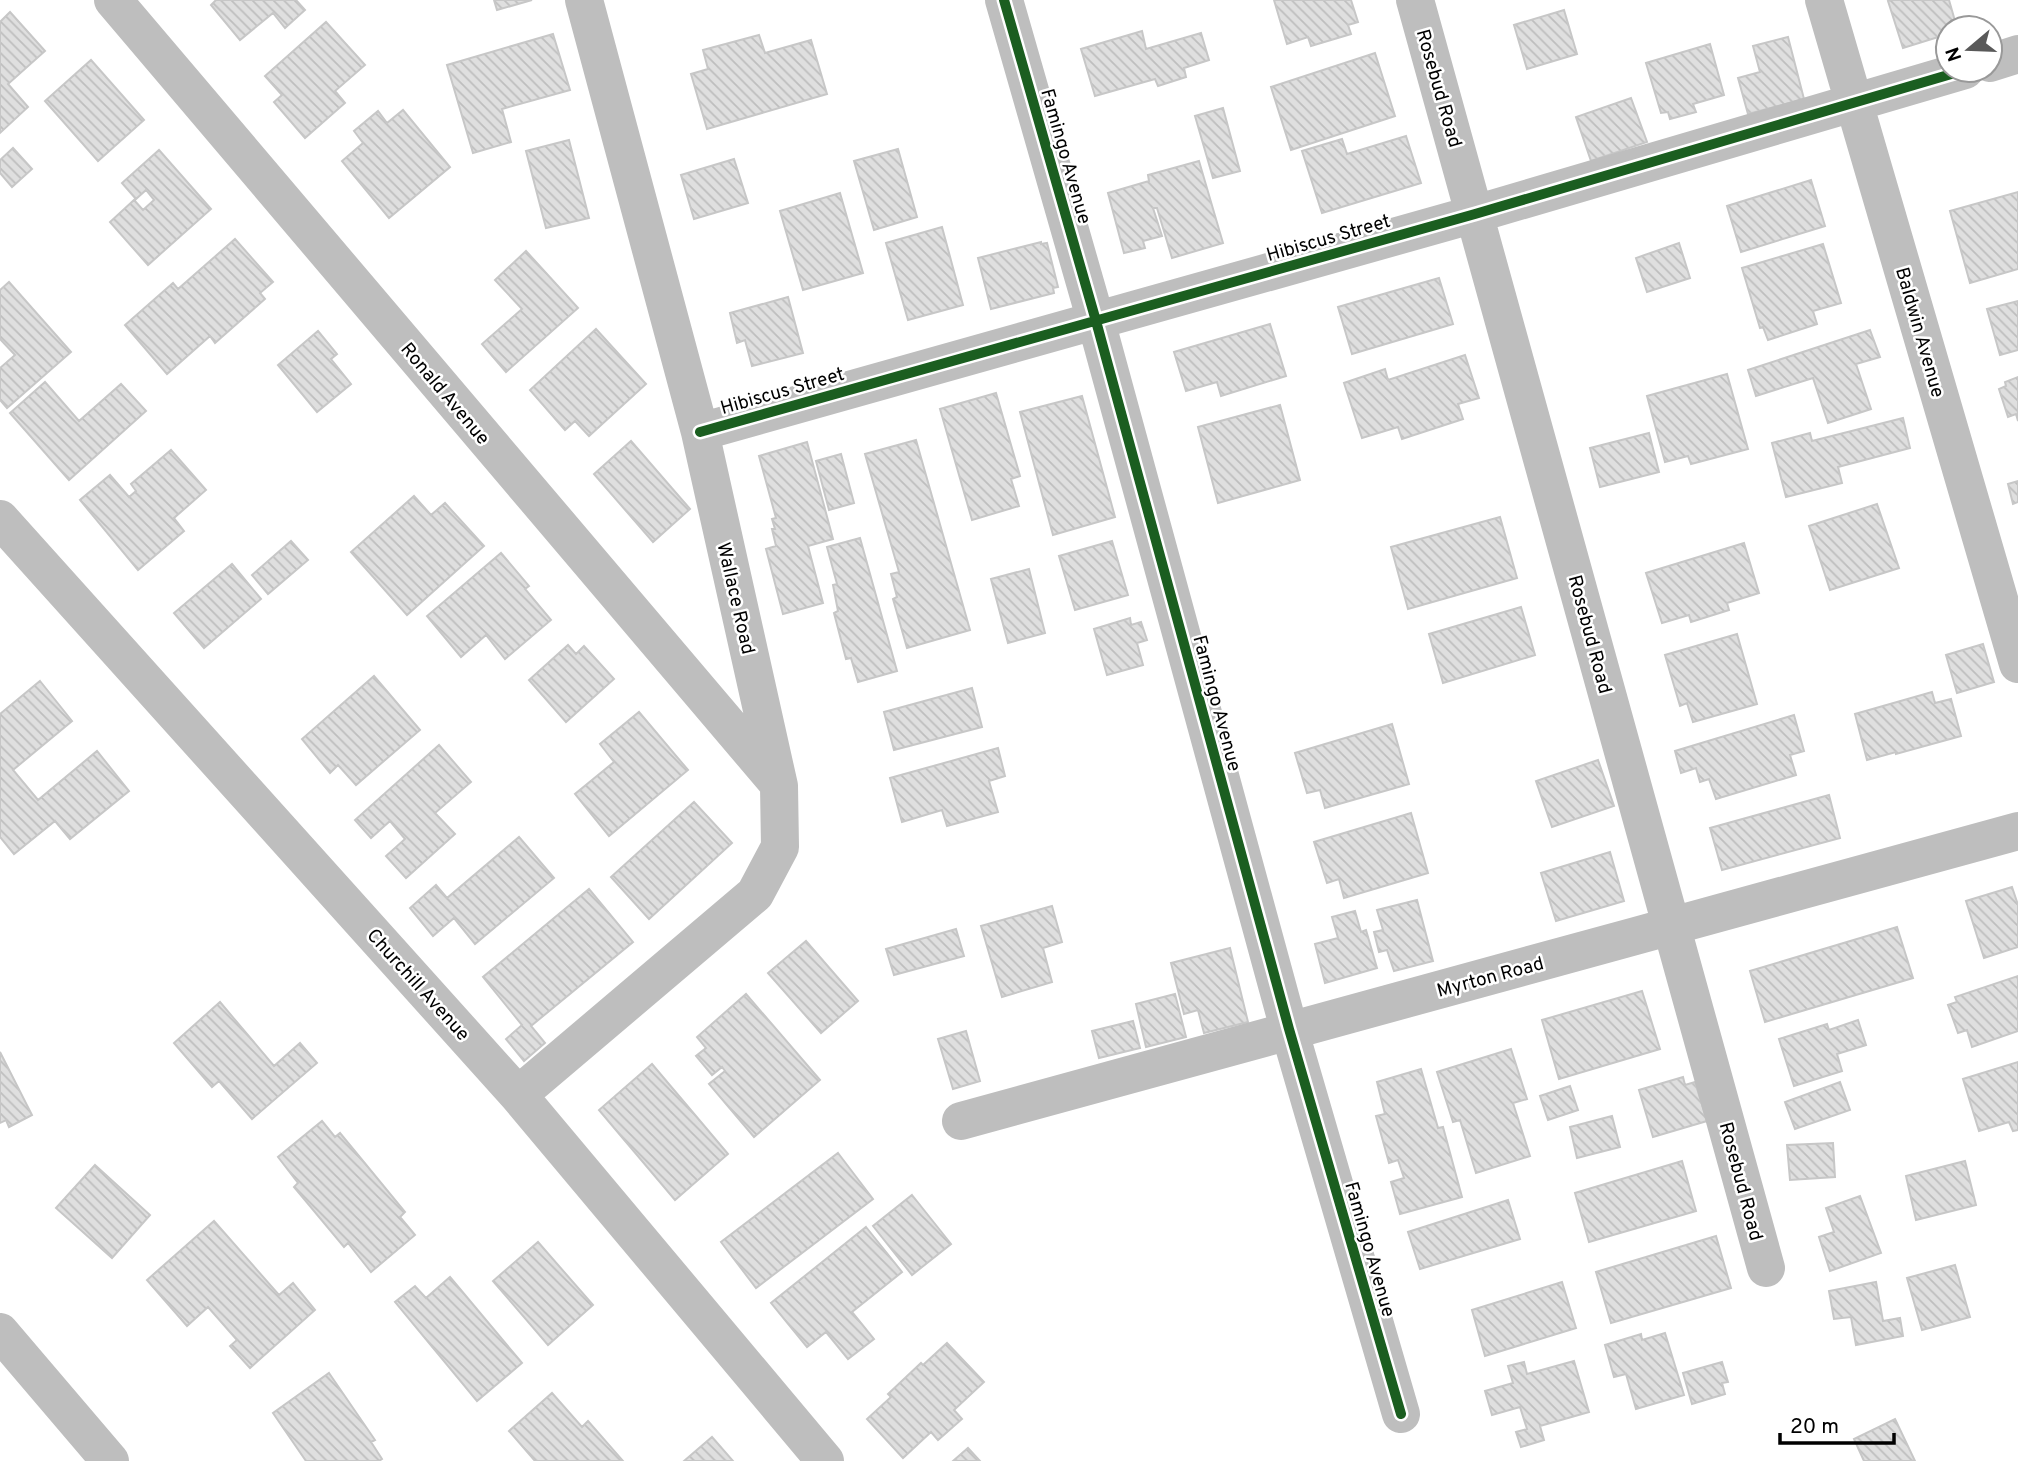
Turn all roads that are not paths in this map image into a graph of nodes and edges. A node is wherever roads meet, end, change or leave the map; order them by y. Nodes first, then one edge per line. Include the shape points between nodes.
1 (584, 0) edge
2 (1004, 0) edge
3 (1415, 0) edge
4 (1824, 0) edge
5 (123, 4) edge
6 (1934, 79) edge
7 (1853, 102) junction
8 (1475, 214) junction
9 (1096, 321) junction
10 (699, 432) junction
11 (0, 519) edge
12 (2018, 664) edge
13 (779, 786) junction
14 (2018, 831) edge
15 (1673, 927) junction
16 (1289, 1029) junction
17 (518, 1094) junction
18 (961, 1121) dead end
19 (1766, 1268) dead end
20 (0, 1332) edge
21 (1401, 1414) dead end
22 (110, 1461) edge
23 (825, 1461) edge

1 - 10 street, Wallace Road
2 - 9 street, Famingo Avenue
3 - 8 street, Rosebud Road
4 - 7 street, Baldwin Avenue
5 - 13 street, Ronald Avenue
6 - 7 street, Hibiscus Street
7 - 8 street, Hibiscus Street
7 - 12 street, Baldwin Avenue
8 - 9 street, Hibiscus Street
8 - 15 street, Rosebud Road
9 - 10 street, Hibiscus Street
9 - 16 street, Famingo Avenue
10 - 13 street, Wallace Road
11 - 17 street, Churchill Avenue
13 - 17 street, Wallace Road via 780,847 755,894
14 - 15 street, Myrton Road
15 - 16 street, Myrton Road
15 - 19 street, Rosebud Road
16 - 18 street, Myrton Road
16 - 21 street, Famingo Avenue
17 - 23 street, Churchill Avenue
20 - 22 street

